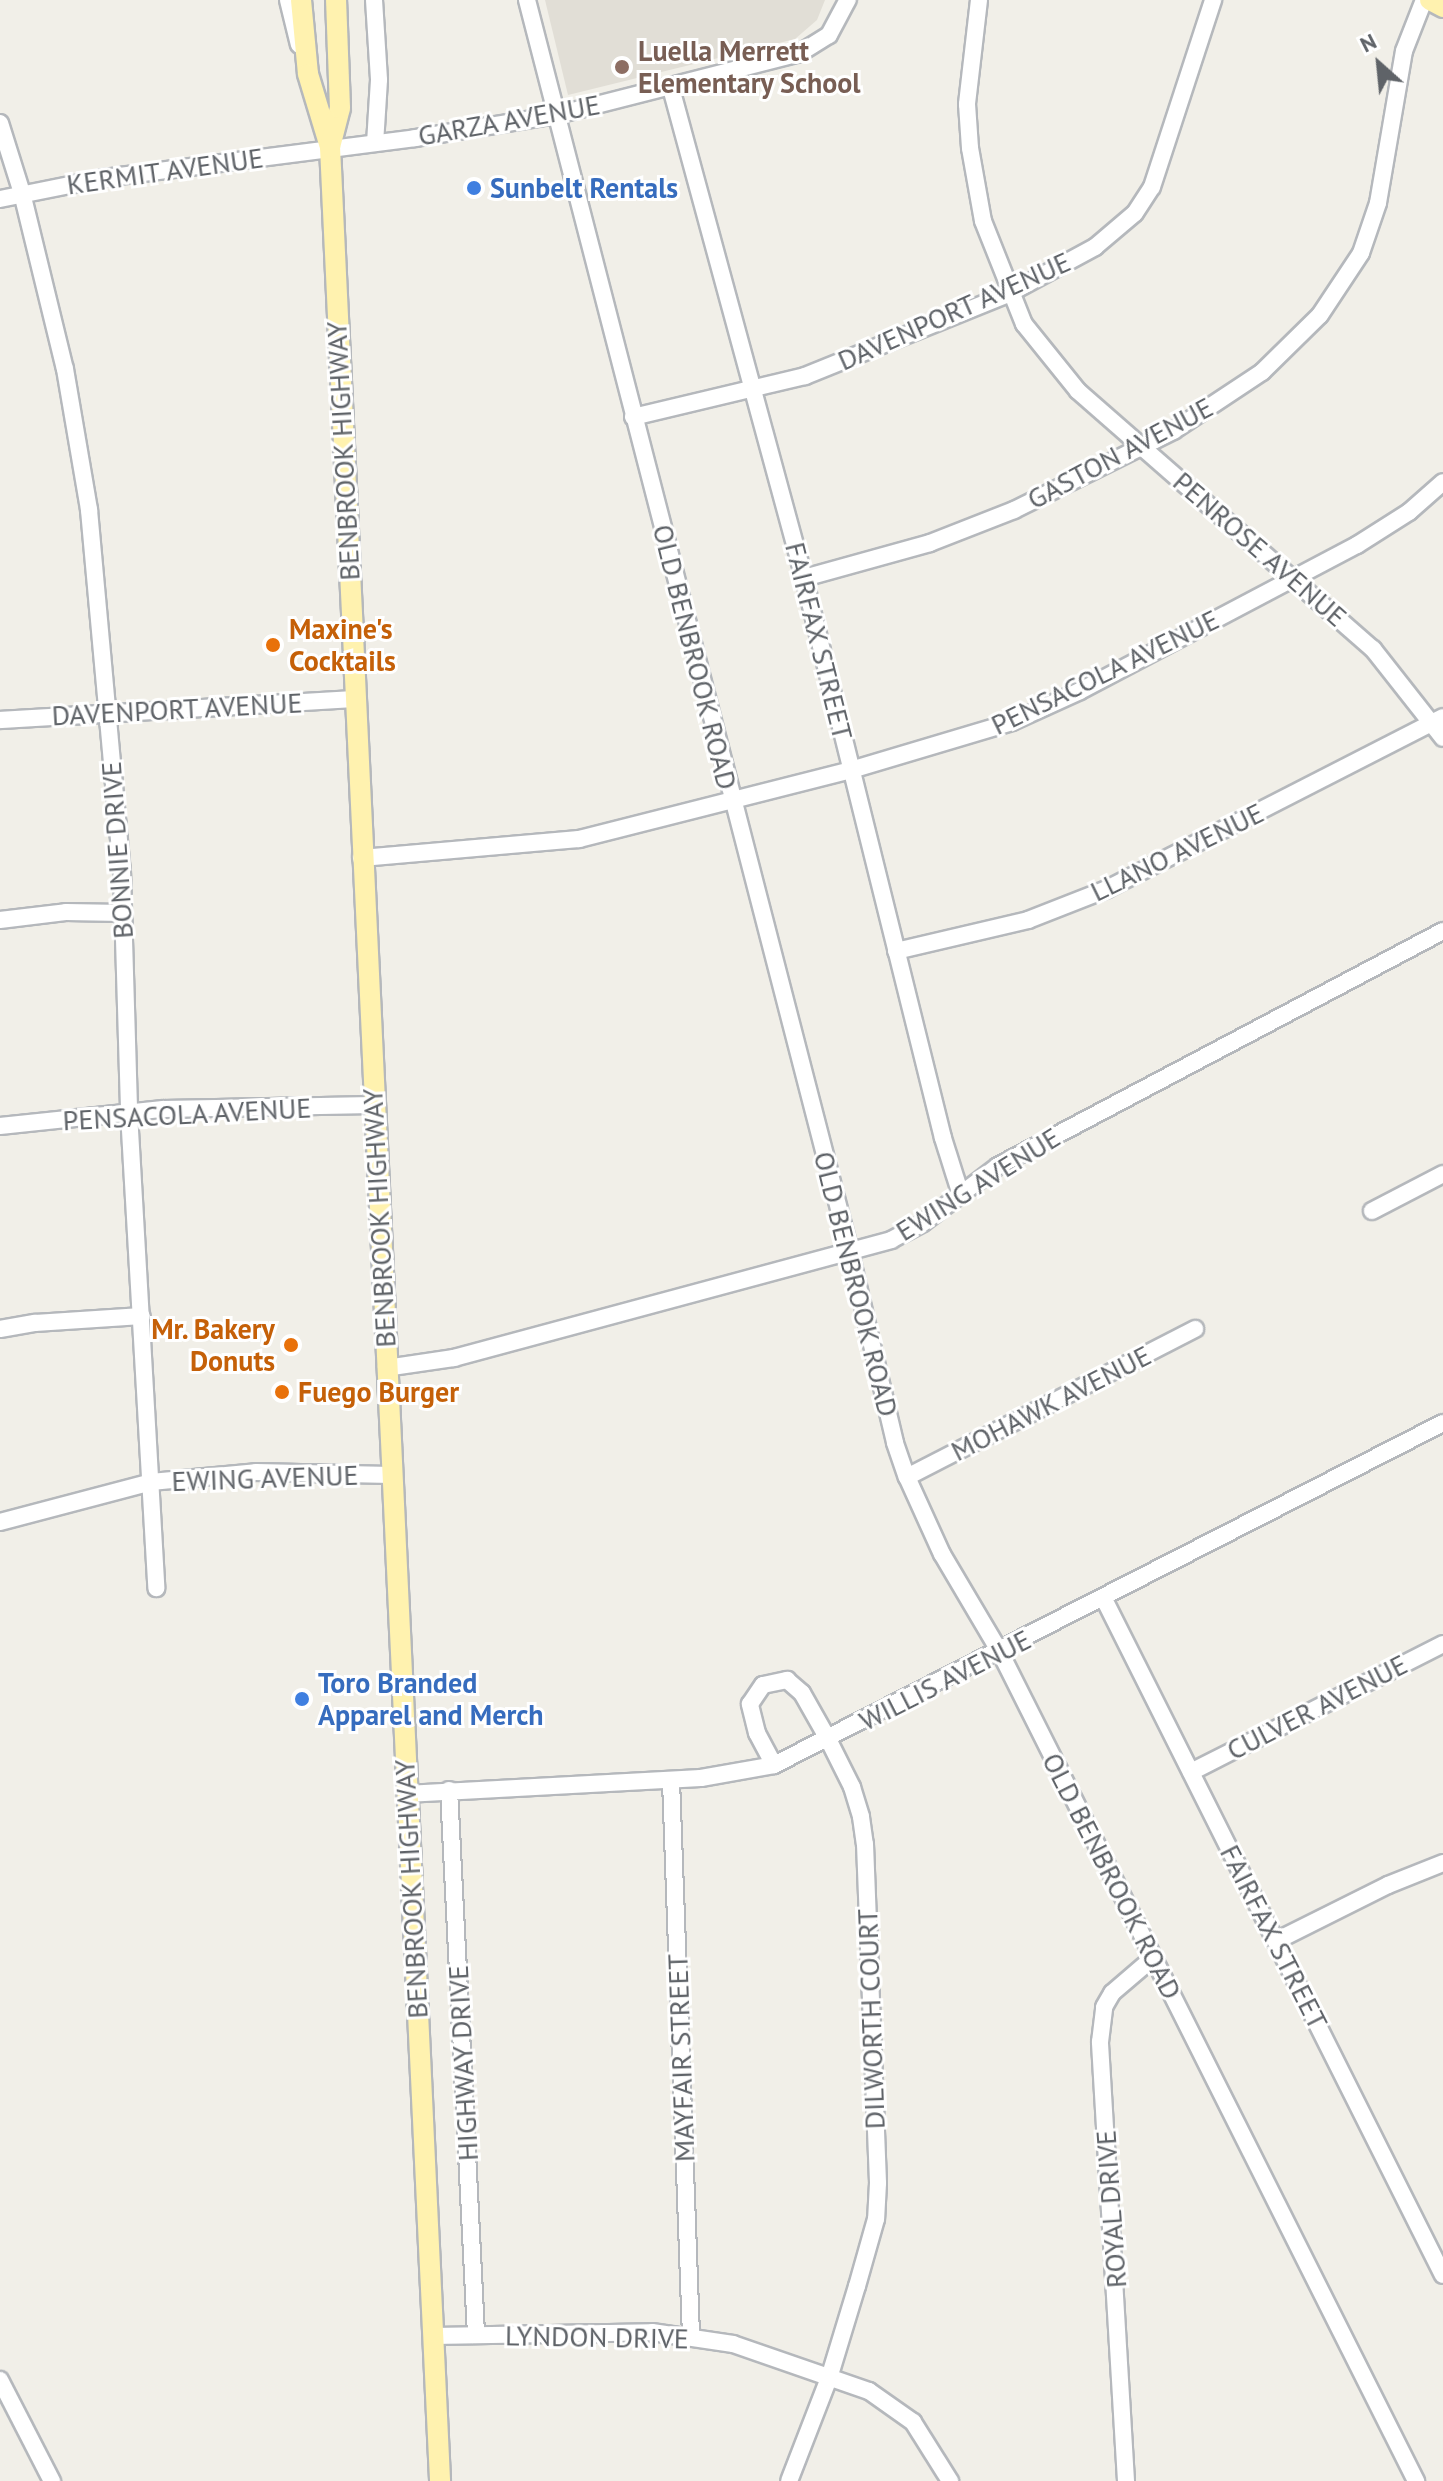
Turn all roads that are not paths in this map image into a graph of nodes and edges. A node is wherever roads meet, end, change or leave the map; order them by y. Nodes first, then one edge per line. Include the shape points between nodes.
1 (288, 0) edge
2 (301, 0) edge
3 (336, 0) edge
4 (374, 0) edge
5 (527, 0) edge
6 (848, 0) edge
7 (979, 0) edge
8 (1213, 0) edge
9 (1427, 0) edge
10 (1443, 7) edge
11 (308, 74) junction
12 (671, 88) junction
13 (557, 115) junction
14 (0, 123) edge
15 (375, 143) junction
16 (330, 147) junction
17 (22, 193) junction
18 (0, 199) edge
19 (1010, 293) junction
20 (754, 391) junction
21 (633, 417) junction
22 (1143, 447) junction
23 (1443, 482) edge
24 (804, 578) junction
25 (1294, 578) junction
26 (354, 699) junction
27 (107, 712) junction
28 (1438, 719) edge
29 (0, 720) edge
30 (1443, 738) edge
31 (851, 770) junction
32 (731, 800) junction
33 (361, 858) junction
34 (123, 913) junction
35 (0, 920) edge
36 (1443, 931) edge
37 (896, 951) junction
38 (373, 1105) junction
39 (129, 1113) junction
40 (0, 1126) edge
41 (1443, 1174) edge
42 (961, 1195) junction
43 (1372, 1211) dead end
44 (850, 1252) junction
45 (142, 1316) junction
46 (0, 1329) edge
47 (1195, 1329) dead end
48 (386, 1368) junction
49 (1443, 1423) edge
50 (391, 1475) junction
51 (907, 1477) junction
52 (151, 1482) junction
53 (0, 1522) edge
54 (156, 1588) dead end
55 (1104, 1599) junction
56 (1443, 1644) edge
57 (1000, 1652) junction
58 (828, 1739) junction
59 (774, 1765) junction
60 (1191, 1772) junction
61 (671, 1780) junction
62 (449, 1790) junction
63 (406, 1794) junction
64 (1443, 1863) edge
65 (1276, 1941) junction
66 (1153, 1958) junction
67 (1443, 2275) edge
68 (476, 2335) junction
69 (433, 2336) junction
70 (691, 2336) junction
71 (829, 2378) junction
72 (0, 2380) edge
73 (52, 2481) edge
74 (440, 2481) edge
75 (789, 2481) edge
76 (950, 2481) edge
77 (1126, 2481) edge
78 (1416, 2481) edge

1 - 11 street, BENBROOK HIGHWAY
2 - 11 main road, BENBROOK HIGHWAY
3 - 16 main road, BENBROOK HIGHWAY via 340,108
4 - 15 street via 379,80
5 - 13 street, OLD BENBROOK ROAD
6 - 12 street, GARZA AVENUE via 829,35 800,53
7 - 19 street, PENROSE AVENUE via 967,104 970,148 983,221
8 - 19 street, DAVENPORT AVENUE via 1157,172 1135,213 1075,260
9 - 10 main road
9 - 22 street, GASTON AVENUE via 1397,80 1378,203 1361,253 1343,284 1320,315 1262,372
11 - 16 main road, BENBROOK HIGHWAY
12 - 13 street, GARZA AVENUE
12 - 20 street, FAIRFAX STREET
13 - 15 street, GARZA AVENUE
13 - 21 street, OLD BENBROOK ROAD
14 - 17 street, BONNIE DRIVE
15 - 16 street, GARZA AVENUE
16 - 17 street, KERMIT AVENUE
16 - 26 main road, BENBROOK HIGHWAY
17 - 18 street, KERMIT AVENUE
17 - 27 street, BONNIE DRIVE via 82,459
19 - 20 street, DAVENPORT AVENUE via 805,376
19 - 22 street, PENROSE AVENUE via 1024,324 1059,369
20 - 21 street, DAVENPORT AVENUE
20 - 24 street, FAIRFAX STREET
21 - 32 street, OLD BENBROOK ROAD
22 - 24 street, GASTON AVENUE via 1027,505 944,537
22 - 25 street, PENROSE AVENUE
23 - 25 street, PENSACOLA AVENUE via 1409,512
24 - 31 street, FAIRFAX STREET
25 - 28 street, PENROSE AVENUE via 1373,649
25 - 31 street, PENSACOLA AVENUE via 1012,722
26 - 27 street, DAVENPORT AVENUE
26 - 33 main road, BENBROOK HIGHWAY
27 - 29 street, DAVENPORT AVENUE
27 - 34 street, BONNIE DRIVE
28 - 30 street, PENROSE AVENUE
28 - 37 street, LLANO AVENUE via 1107,889 1014,924
31 - 32 street, PENSACOLA AVENUE
31 - 37 street, FAIRFAX STREET
32 - 33 street, PENSACOLA AVENUE via 566,841
32 - 44 street, OLD BENBROOK ROAD
33 - 38 main road, BENBROOK HIGHWAY
34 - 35 street via 66,912
34 - 39 street, BONNIE DRIVE
36 - 42 street, EWING AVENUE via 1093,1113 998,1166
37 - 42 street, FAIRFAX STREET
38 - 39 street, PENSACOLA AVENUE
38 - 48 main road, BENBROOK HIGHWAY
39 - 40 street, PENSACOLA AVENUE
39 - 45 street, BONNIE DRIVE
41 - 43 street
42 - 44 street, EWING AVENUE via 891,1240
44 - 48 street, EWING AVENUE via 454,1358
44 - 51 street, OLD BENBROOK ROAD
45 - 46 street
45 - 52 street, BONNIE DRIVE
47 - 51 street, MOHAWK AVENUE
48 - 50 main road, BENBROOK HIGHWAY
49 - 55 street, WILLIS AVENUE
50 - 52 street, EWING AVENUE via 256,1472
50 - 63 main road, BENBROOK HIGHWAY
51 - 57 street, OLD BENBROOK ROAD via 942,1554
52 - 53 street, EWING AVENUE
52 - 54 street, BONNIE DRIVE
55 - 57 street, WILLIS AVENUE
55 - 60 street, FAIRFAX STREET
56 - 60 street, CULVER AVENUE
57 - 58 street, WILLIS AVENUE
57 - 66 street, OLD BENBROOK ROAD
58 - 59 street, WILLIS AVENUE
58 - 59 street, DILWORTH COURT via 794,1683 772,1681 754,1694 750,1704 757,1733
58 - 71 street, DILWORTH COURT via 852,1787 865,1844 878,2183 876,2219
59 - 61 street, WILLIS AVENUE
60 - 65 street, FAIRFAX STREET
61 - 62 street, WILLIS AVENUE
61 - 70 street, MAYFAIR STREET
62 - 63 street, WILLIS AVENUE
62 - 68 street, HIGHWAY DRIVE
63 - 69 main road, BENBROOK HIGHWAY
64 - 65 street
65 - 67 street, FAIRFAX STREET
66 - 77 street, ROYAL DRIVE via 1112,1993 1104,2007 1100,2042
66 - 78 street, OLD BENBROOK ROAD
68 - 69 street, LYNDON DRIVE
68 - 70 street, LYNDON DRIVE
69 - 74 main road, BENBROOK HIGHWAY
70 - 71 street, LYNDON DRIVE via 733,2344
71 - 75 street, DILWORTH COURT
71 - 76 street, LYNDON DRIVE via 869,2391 913,2422
72 - 73 street

